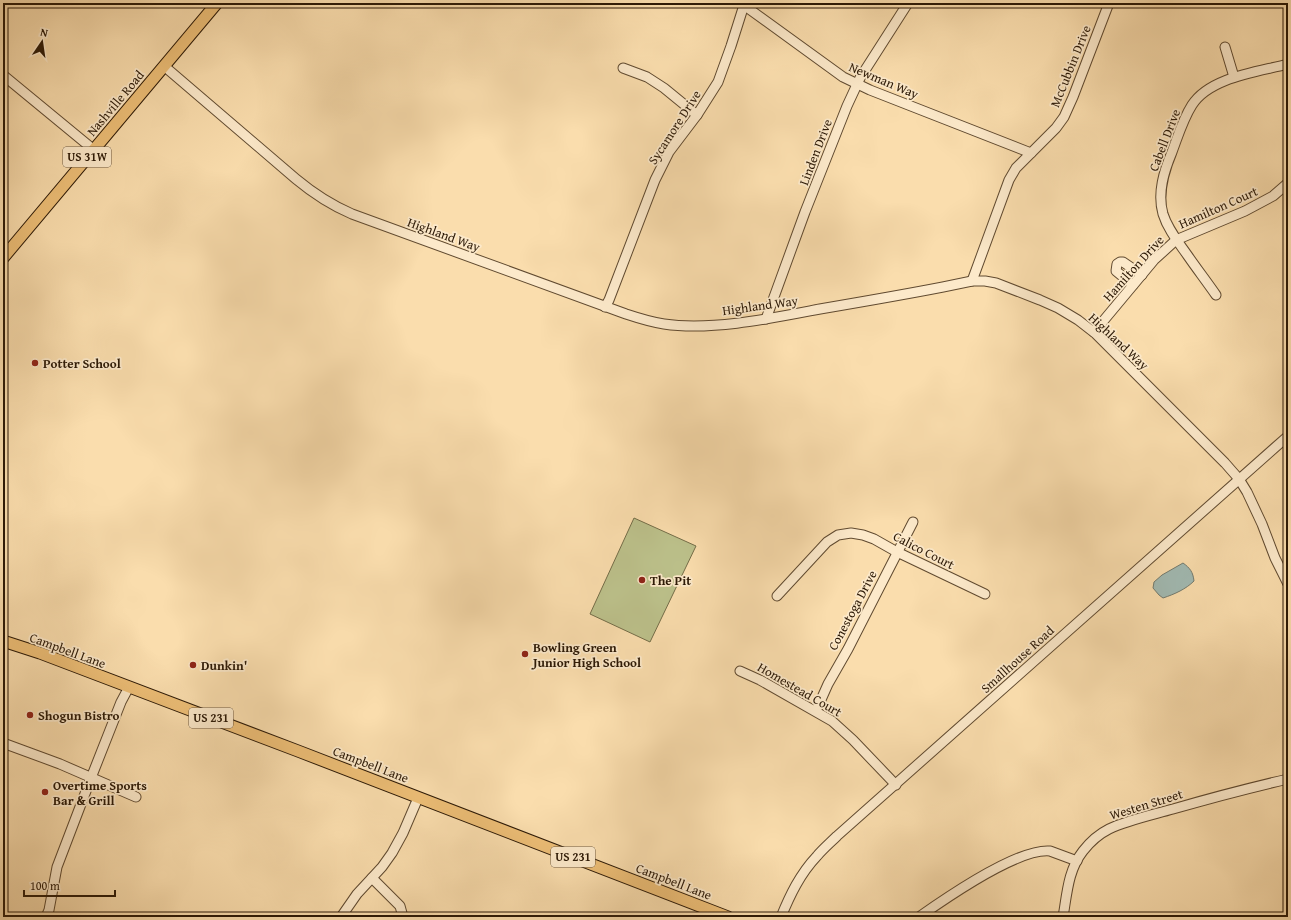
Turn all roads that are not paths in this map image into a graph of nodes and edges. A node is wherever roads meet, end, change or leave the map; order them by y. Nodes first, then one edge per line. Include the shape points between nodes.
1 (217, 3) edge
2 (908, 3) edge
3 (1109, 3) edge
4 (743, 4) edge
5 (1225, 47) dead end
6 (1288, 64) edge
7 (164, 66) junction
8 (623, 68) dead end
9 (3, 76) edge
10 (1234, 77) junction
11 (857, 84) junction
12 (697, 115) junction
13 (94, 150) junction
14 (1031, 153) junction
15 (1288, 183) edge
16 (1176, 240) junction
17 (3, 258) edge
18 (1142, 275) junction
19 (972, 281) junction
20 (1133, 286) junction
21 (1216, 296) dead end
22 (606, 307) junction
23 (766, 319) junction
24 (1094, 332) junction
25 (1288, 436) edge
26 (1239, 479) junction
27 (913, 522) dead end
28 (898, 552) junction
29 (1288, 584) edge
30 (985, 594) dead end
31 (777, 596) dead end
32 (3, 641) edge
33 (740, 671) dead end
34 (129, 687) junction
35 (816, 711) junction
36 (3, 743) edge
37 (90, 778) junction
38 (1288, 778) edge
39 (896, 785) junction
40 (136, 797) dead end
41 (418, 798) junction
42 (1076, 861) junction
43 (372, 878) junction
44 (46, 917) edge
45 (341, 917) edge
46 (403, 917) edge
47 (728, 917) edge
48 (781, 917) edge
49 (919, 917) edge
50 (1063, 917) edge

1 - 7 main road, Nashville Road / US 31W
2 - 11 street, Linden Drive
3 - 14 street, McCubbin Drive via 1064,117
4 - 11 street, Newman Way via 834,72
4 - 12 street, Sycamore Drive via 720,78
5 - 10 street
6 - 10 street, Cabell Drive
7 - 13 main road, Nashville Road / US 31W
7 - 22 street, Highland Way via 296,180 327,202 352,214
8 - 12 street via 647,77
9 - 13 street
10 - 16 street, Cabell Drive via 1204,93 1193,104 1166,165 1161,201 1167,224
11 - 14 street, Newman Way
11 - 23 street, Linden Drive via 805,212
12 - 22 street, Sycamore Drive via 670,152 655,180
13 - 17 main road, Nashville Road / US 31W
14 - 19 street, McCubbin Drive via 1016,168 1009,180
15 - 16 street, Hamilton Court via 1273,196 1245,211
16 - 18 street, Hamilton Drive
16 - 21 street, Cabell Drive
18 - 20 street, Hamilton Drive
18 - 20 street via 1123,262 1117,264 1116,271
19 - 23 street, Highland Way
19 - 24 street, Highland Way via 996,283 1040,300 1078,320
20 - 24 street, Hamilton Drive
22 - 23 street, Highland Way via 645,320 675,325 716,325
24 - 26 street, Highland Way
25 - 26 street, Smallhouse Road
26 - 29 street, Highland Way via 1258,514
26 - 39 street, Smallhouse Road
27 - 28 street, Conestoga Drive
28 - 30 street, Calico Court
28 - 31 street, Calico Court via 868,537 849,533 838,535 827,542
28 - 35 street, Conestoga Drive
32 - 34 main road, Campbell Lane / US 231
33 - 35 street, Homestead Court
34 - 37 street
34 - 41 main road, Campbell Lane / US 231
35 - 39 street, Homestead Court via 843,730
36 - 37 street
37 - 40 street
37 - 44 street via 57,867
38 - 42 street, Westen Street via 1109,829 1090,843
39 - 48 street, Smallhouse Road via 817,856 792,891
41 - 43 street via 396,846
41 - 47 main road, Campbell Lane / US 231
42 - 49 street via 1050,851 1032,853 974,881
42 - 50 street, Westen Street via 1069,880
43 - 45 street
43 - 46 street via 400,906

